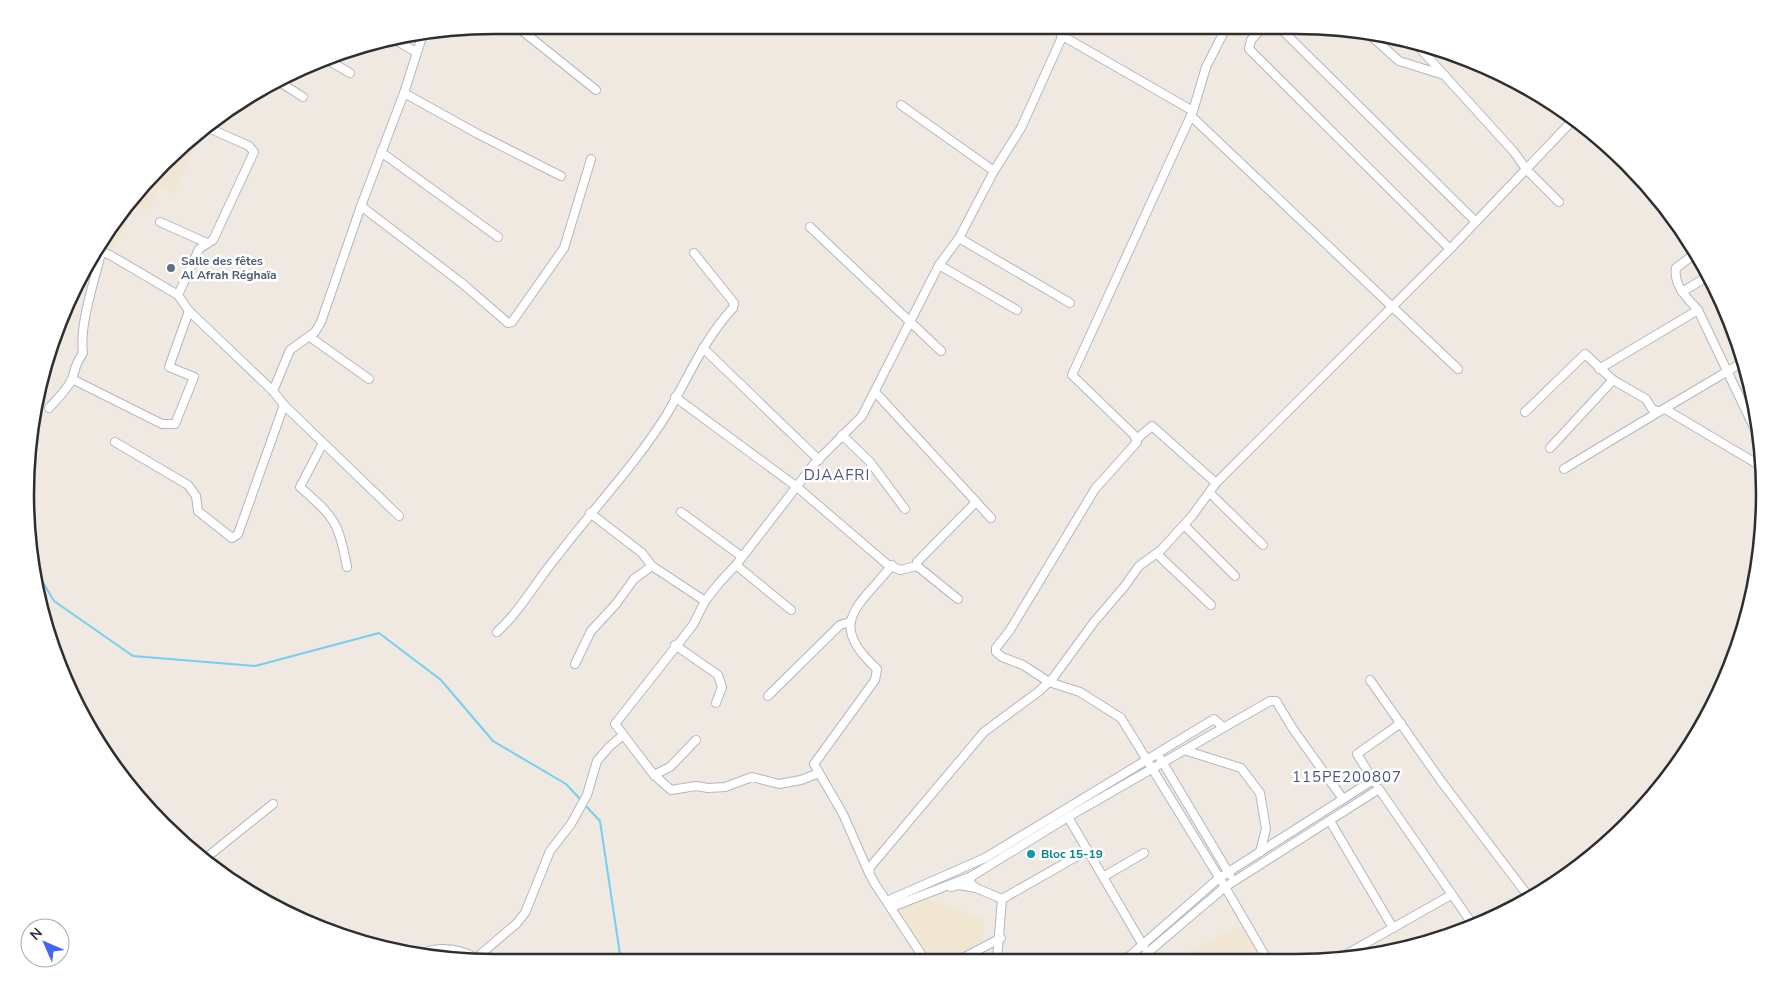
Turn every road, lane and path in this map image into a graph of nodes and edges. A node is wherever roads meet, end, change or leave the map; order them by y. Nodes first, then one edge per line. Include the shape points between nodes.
1 (526, 34) edge
2 (1222, 34) edge
3 (1257, 34) edge
4 (1286, 34) edge
5 (1062, 36) joint
6 (421, 40) edge
7 (1378, 42) edge
8 (401, 44) edge
9 (1423, 51) edge
10 (416, 52) junction
11 (333, 63) edge
12 (350, 73) dead end
13 (1444, 75) junction
14 (283, 85) edge
15 (596, 90) dead end
16 (404, 93) junction
17 (303, 97) dead end
18 (901, 105) dead end
19 (1192, 114) junction
20 (1569, 124) edge
21 (213, 130) edge
22 (381, 152) junction
23 (592, 158) dead end
24 (1526, 169) junction
25 (994, 171) junction
26 (561, 176) dead end
27 (1559, 202) dead end
28 (361, 206) junction
29 (1475, 221) junction
30 (160, 222) dead end
31 (810, 227) dead end
32 (498, 237) dead end
33 (959, 238) junction
34 (208, 243) junction
35 (1450, 249) junction
36 (102, 253) edge
37 (694, 253) dead end
38 (1691, 257) edge
39 (97, 261) edge
40 (940, 265) junction
41 (1703, 279) edge
42 (1682, 292) junction
43 (178, 295) junction
44 (1070, 303) dead end
45 (1392, 308) junction
46 (1017, 310) dead end
47 (1698, 310) junction
48 (189, 311) junction
49 (911, 322) junction
50 (310, 337) junction
51 (703, 348) junction
52 (941, 351) dead end
53 (1738, 365) edge
54 (1458, 369) dead end
55 (1599, 369) junction
56 (1726, 373) junction
57 (72, 378) junction
58 (369, 379) dead end
59 (1613, 380) junction
60 (273, 391) junction
61 (876, 393) junction
62 (675, 397) junction
63 (284, 405) junction
64 (49, 408) dead end
65 (1661, 410) junction
66 (1525, 412) dead end
67 (1750, 419) edge
68 (842, 434) junction
69 (1137, 439) junction
70 (115, 442) dead end
71 (323, 443) junction
72 (1550, 448) dead end
73 (819, 460) junction
74 (1755, 463) edge
75 (1564, 469) dead end
76 (1216, 483) junction
77 (797, 487) junction
78 (1210, 493) junction
79 (976, 502) junction
80 (906, 509) dead end
81 (681, 512) dead end
82 (590, 513) junction
83 (399, 516) dead end
84 (991, 518) dead end
85 (1184, 524) junction
86 (1263, 545) dead end
87 (1157, 554) junction
88 (741, 556) junction
89 (736, 565) junction
90 (892, 565) junction
91 (652, 566) junction
92 (917, 566) junction
93 (348, 567) dead end
94 (1235, 576) dead end
95 (958, 599) dead end
96 (706, 601) junction
97 (1211, 605) dead end
98 (791, 610) dead end
99 (850, 622) junction
100 (497, 632) dead end
101 (675, 646) junction
102 (575, 664) dead end
103 (1370, 680) dead end
104 (1048, 682) junction
105 (768, 696) dead end
106 (716, 703) dead end
107 (1401, 723) junction
108 (1223, 727) junction
109 (623, 735) junction
110 (696, 740) dead end
111 (1184, 750) junction
112 (1158, 753) junction
113 (1147, 759) junction
114 (1163, 762) junction
115 (1153, 768) junction
116 (819, 773) junction
117 (654, 775) junction
118 (1374, 780) junction
119 (1379, 789) junction
120 (1343, 799) junction
121 (273, 804) dead end
122 (1068, 817) junction
123 (1330, 821) junction
124 (1088, 850) junction
125 (1260, 852) junction
126 (1144, 853) dead end
127 (209, 855) edge
128 (1228, 872) junction
129 (869, 873) junction
130 (972, 876) junction
131 (1103, 877) junction
132 (1219, 878) junction
133 (1233, 881) junction
134 (1225, 887) junction
135 (976, 888) junction
136 (935, 890) junction
137 (1526, 893) edge
138 (1452, 896) junction
139 (1002, 899) junction
140 (890, 904) junction
141 (1469, 920) edge
142 (1393, 928) junction
143 (1001, 938) junction
144 (1143, 944) junction
145 (438, 950) edge
146 (1354, 950) edge
147 (455, 951) joint
148 (1147, 952) joint
149 (467, 953) edge
150 (485, 954) edge
151 (921, 954) edge
152 (970, 954) edge
153 (998, 954) edge
154 (1132, 954) edge
155 (1265, 954) edge

1 - 15 street
2 - 19 street via 1206,67
3 - 35 street via 1248,49
4 - 29 street
5 - 19 street
5 - 25 street via 1021,128
6 - 10 street
7 - 13 street via 1400,61
8 - 10 street
9 - 13 street
10 - 16 street
11 - 12 street
13 - 24 street
14 - 17 street
16 - 22 street
16 - 26 street
18 - 25 street
19 - 45 street
19 - 69 street via 1072,375
20 - 24 street
21 - 34 street via 249,146 254,152
22 - 28 street
22 - 32 street
23 - 28 street via 564,248 512,322 508,323
24 - 27 street
24 - 29 street
25 - 33 street
28 - 50 street via 321,322
29 - 35 street
30 - 34 street
31 - 49 street
33 - 40 street
33 - 44 street
34 - 43 street via 199,249
35 - 45 street
36 - 43 street
37 - 51 street via 734,303
38 - 42 street via 1676,268 1675,276
39 - 57 street via 83,353 76,361
40 - 46 street
40 - 49 street
41 - 42 street
42 - 47 street
43 - 48 street
45 - 54 street
45 - 76 street
47 - 55 street
47 - 56 street
48 - 57 street via 169,366 194,376 175,424 162,424
48 - 60 street
49 - 52 street
49 - 61 street
50 - 58 street
50 - 60 street via 290,350
51 - 62 street
51 - 73 street
53 - 56 street
55 - 59 street
55 - 66 street via 1585,354
56 - 65 street
56 - 67 street
57 - 64 street
59 - 65 street via 1646,399 1652,409
59 - 72 street
60 - 63 street
61 - 68 street via 862,416
61 - 79 street
62 - 77 street
62 - 82 street via 627,470
63 - 70 street via 238,534 232,538 198,511 196,496 188,485
63 - 71 street
65 - 74 street
65 - 75 street
68 - 73 street
68 - 80 street via 870,462
69 - 76 street via 1152,426
69 - 104 street via 1094,489 996,648 1002,656 1023,664
71 - 83 street
71 - 93 street via 300,487 332,517 339,528
73 - 77 street
76 - 78 street
77 - 88 street
77 - 90 street via 888,565
78 - 85 street
78 - 86 street
79 - 84 street
79 - 92 street via 917,562
81 - 88 street
82 - 91 street via 642,553
82 - 100 street via 521,606
85 - 87 street
85 - 94 street
87 - 97 street
87 - 104 street via 1139,566
88 - 89 street
89 - 96 street
89 - 98 street
90 - 92 street via 900,570
90 - 99 street via 860,600
91 - 96 street
91 - 102 street via 634,579 591,632
92 - 95 street
96 - 101 street via 693,625
99 - 105 street via 840,625
99 - 116 street via 850,630 861,654 878,668 878,674 864,698 815,760
101 - 106 street via 718,675 722,687
101 - 109 street via 615,724
103 - 107 street
104 - 113 street via 1080,692 1121,718
104 - 129 street via 984,732 871,866
107 - 118 street via 1357,754
107 - 137 street
108 - 111 street
108 - 112 street via 1214,719
108 - 120 street via 1270,701 1276,701
109 - 117 street
109 - 150 street via 597,761 588,795 550,851 525,913
110 - 117 street via 670,767
111 - 114 street
111 - 125 street via 1237,766 1260,793 1266,829
112 - 113 street
112 - 114 street
113 - 115 street
113 - 140 street via 985,858
114 - 115 street
114 - 128 street
115 - 122 street
115 - 132 street
116 - 117 street via 779,784 752,777 715,789 696,786 678,790 670,790
116 - 129 street via 843,814
118 - 119 street
118 - 120 street
119 - 123 street
119 - 138 street
120 - 125 street
121 - 127 street
122 - 124 street
122 - 130 street
123 - 133 street
123 - 142 street
124 - 131 street
124 - 139 street
125 - 128 street
126 - 131 street
128 - 132 street
128 - 133 street
129 - 140 street
130 - 135 street via 969,882
130 - 136 street
131 - 144 street
132 - 134 street
132 - 144 street
133 - 134 street
134 - 148 street
134 - 155 street
135 - 136 street via 959,885
135 - 139 street
136 - 140 street
138 - 141 street
138 - 142 street
139 - 143 street
140 - 151 street
142 - 146 street
143 - 152 street
143 - 153 street
144 - 148 street
144 - 154 street
145 - 147 street
147 - 149 street

